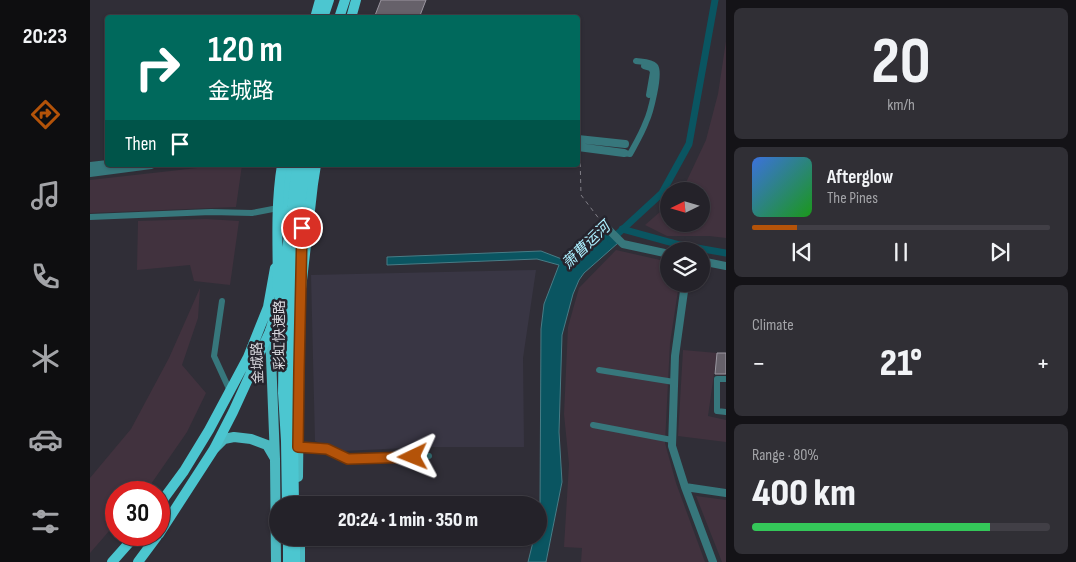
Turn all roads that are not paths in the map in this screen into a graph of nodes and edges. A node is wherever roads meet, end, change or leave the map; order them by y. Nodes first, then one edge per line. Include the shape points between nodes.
1 (320, 0) edge
2 (329, 0) edge
3 (335, 0) edge
4 (345, 0) edge
5 (350, 0) edge
6 (356, 0) edge
7 (316, 15) edge
8 (325, 15) edge
9 (330, 15) edge
10 (340, 15) edge
11 (346, 15) edge
12 (352, 15) edge
13 (580, 138) edge
14 (625, 144) joint
15 (580, 147) edge
16 (624, 153) joint
17 (105, 164) edge
18 (90, 166) edge
19 (136, 167) edge
20 (282, 167) edge
21 (288, 167) edge
22 (296, 167) edge
23 (306, 167) edge
24 (311, 167) edge
25 (316, 167) edge
26 (90, 173) edge
27 (278, 208) junction
28 (90, 217) edge
29 (605, 226) road end
30 (302, 228) junction
31 (660, 252) edge
32 (710, 263) edge
33 (726, 266) edge
34 (684, 292) edge
35 (222, 302) dead end
36 (268, 307) junction
37 (270, 332) junction
38 (292, 363) junction
39 (598, 370) dead end
40 (726, 379) edge
41 (674, 382) junction
42 (230, 391) junction
43 (283, 393) junction
44 (726, 412) edge
45 (593, 425) dead end
46 (672, 440) junction
47 (298, 447) junction
48 (214, 449) junction
49 (429, 456) dead end
50 (275, 459) junction
51 (685, 487) junction
52 (170, 490) edge
53 (726, 494) edge
54 (287, 496) edge
55 (294, 496) edge
56 (299, 496) edge
57 (170, 516) edge
58 (126, 546) edge
59 (151, 546) edge
60 (288, 546) edge
61 (295, 546) edge
62 (300, 546) edge
63 (112, 562) edge
64 (138, 562) edge
65 (276, 562) edge
66 (288, 562) edge
67 (295, 562) edge
68 (300, 562) edge
69 (713, 562) edge

1 - 7 highway
2 - 8 highway
3 - 9 highway
4 - 10 highway
5 - 11 highway
6 - 12 highway
13 - 14 street
14 - 16 street via 630,144 643,119 653,72 651,68 636,63 650,63 658,71 647,121 630,154
15 - 16 street
17 - 18 street
19 - 26 street
20 - 27 highway, bridge
21 - 36 highway, 金城路
22 - 43 highway, 彩虹快速路, bridge via 286,251
23 - 38 highway, 彩虹快速路, bridge via 293,280
24 - 30 highway
25 - 38 highway, bridge
27 - 28 street via 252,213
27 - 43 highway, bridge via 278,329
29 - 31 street via 623,244
30 - 37 highway
30 - 47 main road
32 - 33 street
34 - 41 street
35 - 42 street via 214,356
36 - 37 main road, 金城路
36 - 42 highway
37 - 48 highway
37 - 50 main road, 金城路
38 - 55 highway, 彩虹快速路, bridge
39 - 41 street
40 - 44 street via 717,379 716,411
41 - 46 street
42 - 52 highway
43 - 54 highway, 彩虹快速路, bridge
45 - 46 street
46 - 51 street
47 - 49 street via 327,449 348,459
47 - 56 main road
48 - 50 main road via 224,439 251,439 267,445
48 - 57 highway
50 - 65 main road, 金城路
51 - 53 street
51 - 69 street
58 - 63 highway
59 - 64 highway
60 - 66 highway
61 - 67 highway
62 - 68 main road

